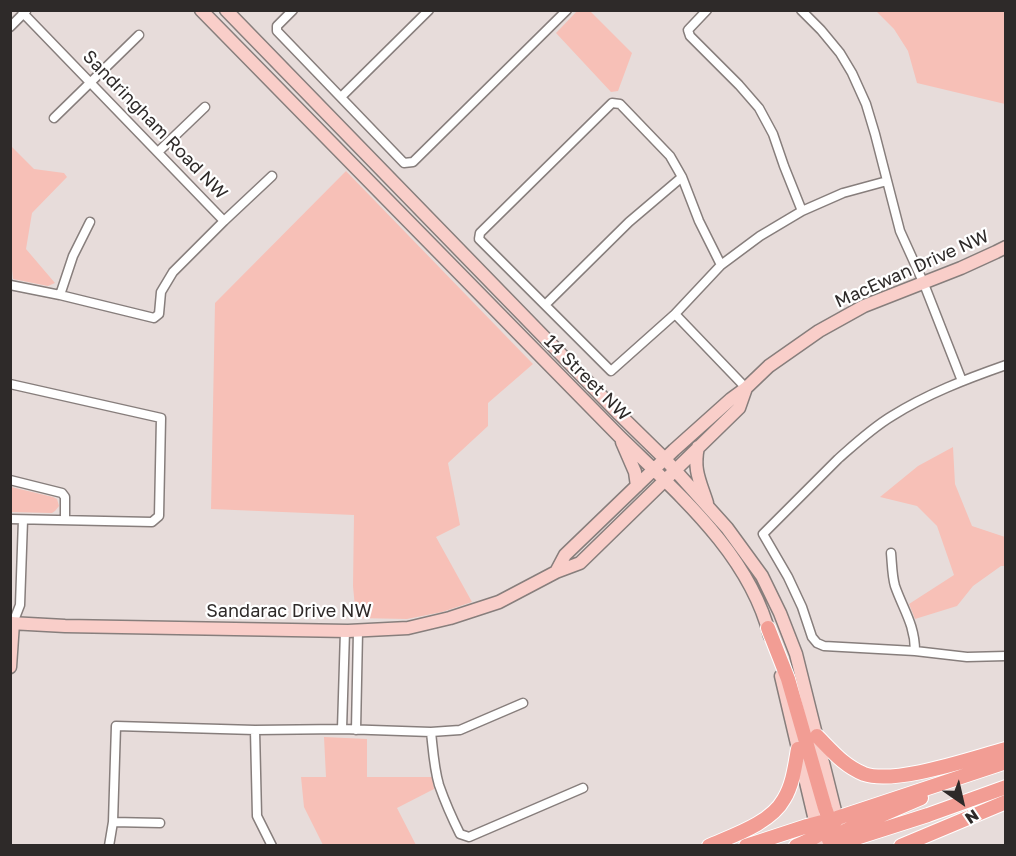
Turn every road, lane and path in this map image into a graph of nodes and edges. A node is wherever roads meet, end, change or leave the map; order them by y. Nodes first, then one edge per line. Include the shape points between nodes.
1 (201, 10) edge
2 (226, 10) edge
3 (293, 10) edge
4 (429, 10) edge
5 (567, 10) edge
6 (707, 10) edge
7 (801, 10) edge
8 (22, 11) edge
9 (10, 27) edge
10 (139, 35) dead end
11 (91, 82) junction
12 (341, 97) junction
13 (205, 107) dead end
14 (54, 118) dead end
15 (158, 152) junction
16 (272, 176) dead end
17 (682, 177) junction
18 (887, 181) junction
19 (802, 211) junction
20 (224, 221) junction
21 (90, 222) dead end
22 (1005, 246) edge
23 (721, 265) junction
24 (924, 284) junction
25 (10, 285) edge
26 (60, 295) junction
27 (545, 305) junction
28 (675, 314) junction
29 (1005, 365) edge
30 (962, 381) junction
31 (10, 384) edge
32 (746, 388) junction
33 (619, 436) junction
34 (699, 446) junction
35 (665, 459) junction
36 (654, 470) junction
37 (675, 470) junction
38 (10, 480) edge
39 (664, 481) junction
40 (637, 486) junction
41 (709, 508) junction
42 (10, 519) edge
43 (23, 520) junction
44 (65, 520) junction
45 (891, 552) dead end
46 (556, 572) junction
47 (11, 621) edge
48 (768, 628) junction
49 (351, 631) junction
50 (915, 651) junction
51 (1005, 656) edge
52 (10, 667) edge
53 (523, 703) dead end
54 (342, 729) junction
55 (356, 729) junction
56 (255, 730) junction
57 (431, 732) junction
58 (817, 736) junction
59 (798, 749) junction
60 (1005, 749) edge
61 (1005, 762) edge
62 (1005, 787) edge
63 (583, 788) dead end
64 (1005, 802) edge
65 (113, 822) junction
66 (160, 823) dead end
67 (830, 836) edge
68 (109, 846) edge
69 (272, 846) edge
70 (709, 846) edge
71 (746, 846) edge
72 (796, 846) edge
73 (901, 846) edge

1 - 33 main road, 14 Street NW
2 - 35 main road, 14 Street NW
3 - 12 street via 277,26 277,32
4 - 12 street
5 - 12 street via 413,162 404,163
6 - 19 street via 688,30 690,36 759,108
7 - 18 street via 840,53 852,73 866,104
8 - 9 street
8 - 11 street, Sandringham Road NW
10 - 11 street
11 - 14 street
11 - 15 street, Sandringham Road NW
13 - 15 street
15 - 20 street, Sandringham Road NW
16 - 20 street
17 - 23 street
17 - 27 street via 629,222
17 - 27 street via 651,135 620,104 612,103 480,233 479,239
18 - 19 street via 843,193
18 - 24 street via 900,231
19 - 23 street
20 - 26 street, Sandringham Road NW via 173,272 161,292 159,314 154,318
21 - 26 street
22 - 24 main road, MacEwan Drive NW
23 - 28 street
24 - 30 street
24 - 32 main road, MacEwan Drive NW via 864,306 819,331 769,366
25 - 26 street, Sandringham Road NW
27 - 28 street via 611,371
28 - 32 street
29 - 30 street
30 - 50 street via 916,402 866,434 762,534 788,577 817,643
31 - 44 street via 160,418 159,516 152,522
32 - 34 main road, MacEwan Drive NW via 739,408
32 - 35 main road, MacEwan Drive NW
33 - 36 main road, 14 Street NW
33 - 40 main road
34 - 37 main road, MacEwan Drive NW
34 - 41 main road via 696,470
35 - 36 main road, Sandarac Drive NW
35 - 37 main road, 14 Street NW
36 - 39 main road, 14 Street NW
36 - 40 main road, Sandarac Drive NW
37 - 39 main road, Sandarac Drive NW
37 - 41 main road, 14 Street NW
38 - 44 street via 62,493
39 - 46 main road, Sandarac Drive NW via 580,563
39 - 48 main road, 14 Street NW via 717,535 737,563
40 - 46 main road, Sandarac Drive NW via 565,555
41 - 58 main road, 14 Street NW via 762,576 780,613 796,654
42 - 43 street
43 - 44 street
43 - 47 street via 20,605
45 - 50 street via 895,585 908,616
46 - 49 main road, Sandarac Drive NW via 499,602 450,618 408,628
47 - 49 main road, Sandarac Drive NW via 77,626
47 - 52 main road
48 - 59 main road, 14 Street NW
48 - 67 main road via 788,679
49 - 54 street
49 - 55 street
50 - 51 street via 967,657
53 - 57 street via 460,730
54 - 55 street
54 - 56 street
55 - 57 street
56 - 65 street via 116,726
56 - 69 street via 257,816
57 - 63 street via 439,783 460,834 469,837
58 - 60 main road via 841,761 876,776 907,775
58 - 67 main road, 14 Street NW
59 - 67 main road, 14 Street NW
59 - 70 main road via 791,782 776,810 747,830
61 - 67 main road
62 - 67 main road via 963,803
64 - 73 main road
65 - 66 street
65 - 68 street
67 - 71 main road
67 - 72 main road

